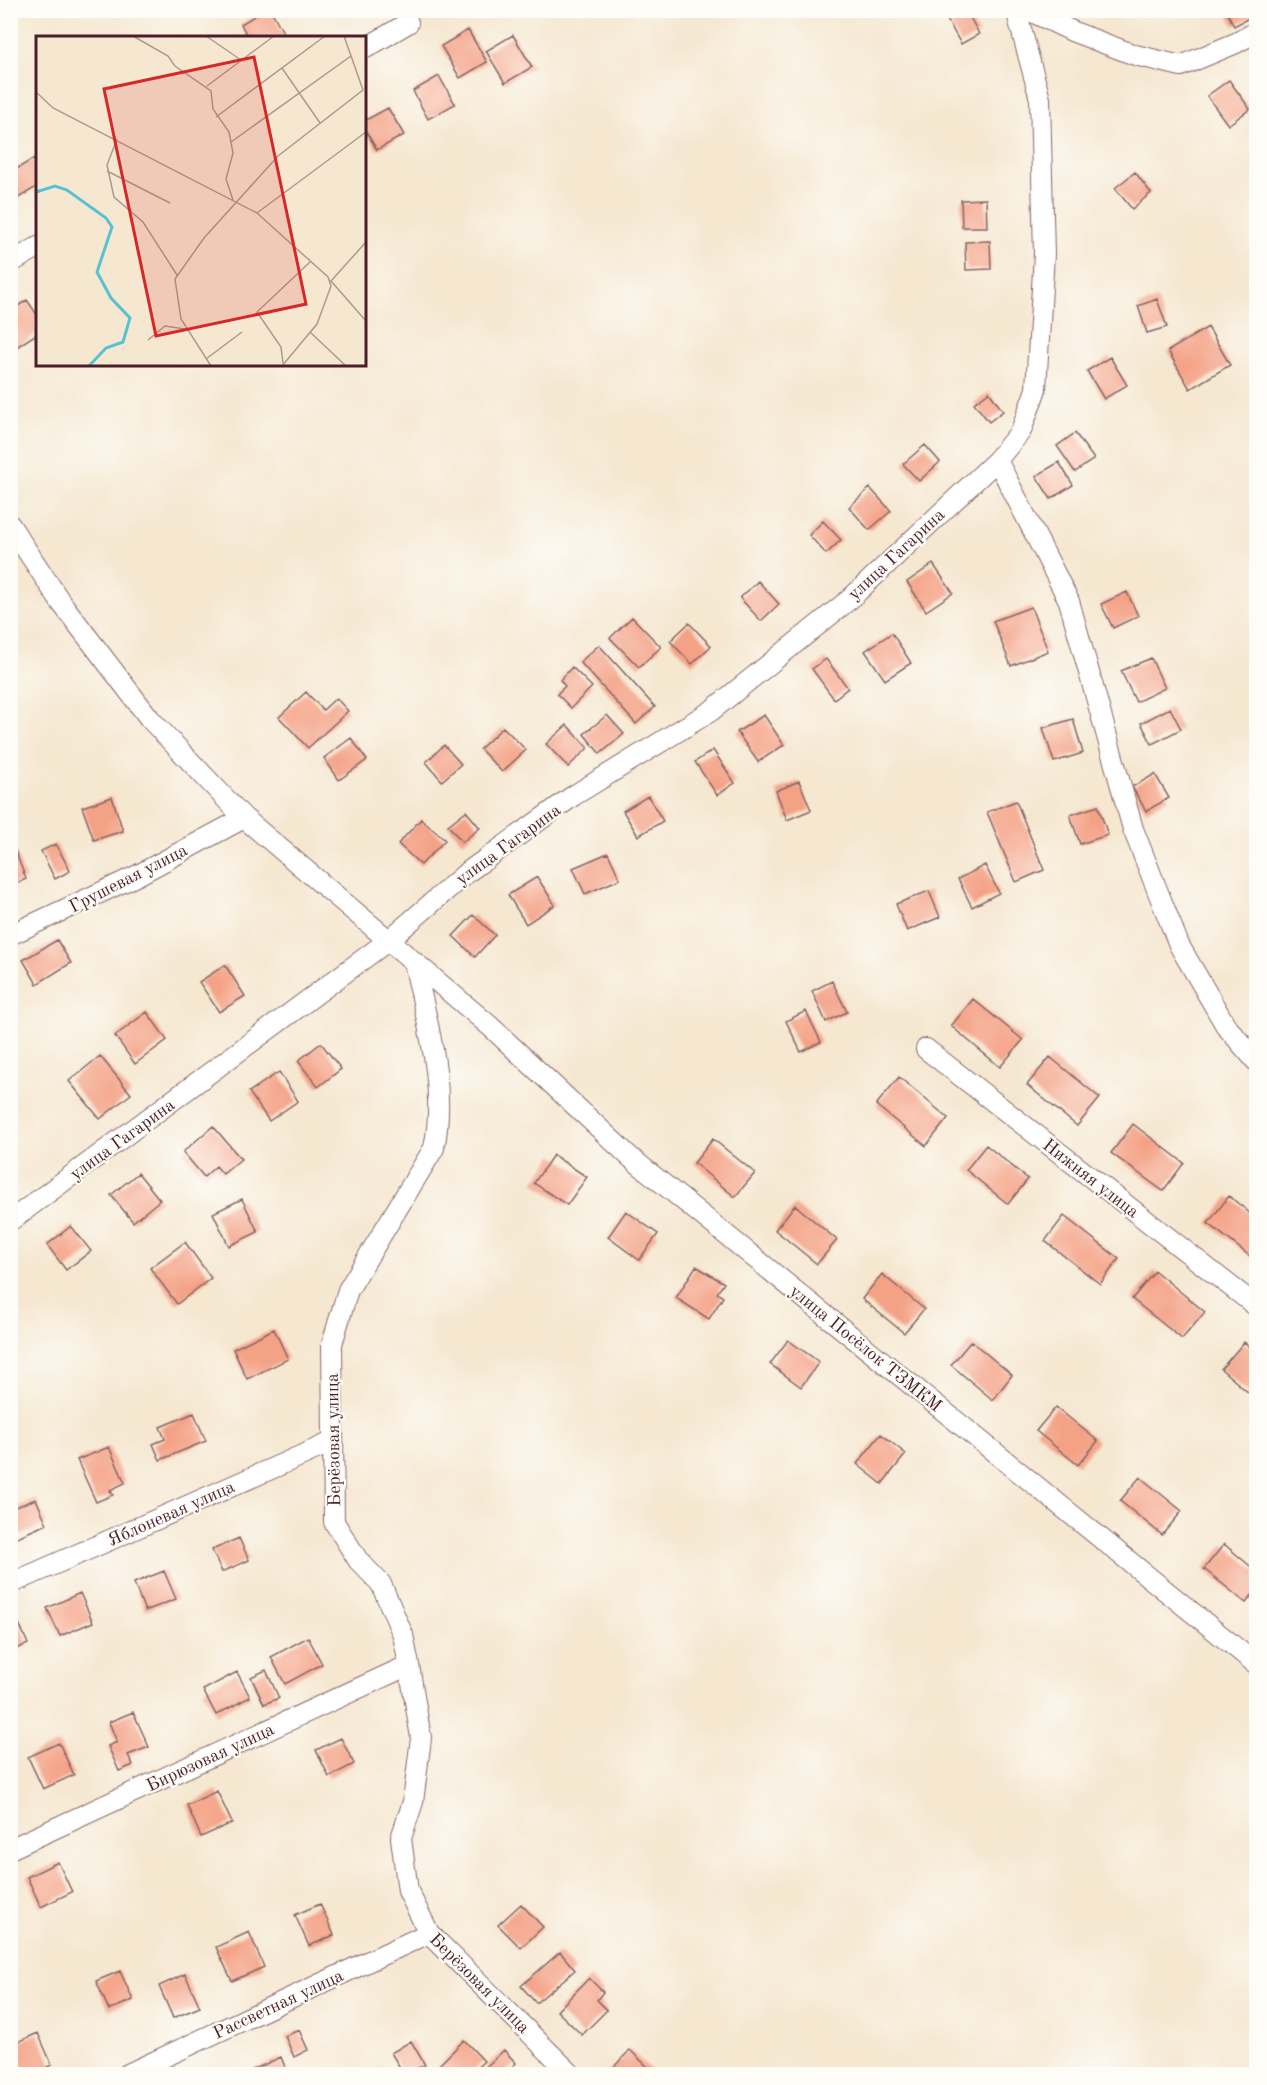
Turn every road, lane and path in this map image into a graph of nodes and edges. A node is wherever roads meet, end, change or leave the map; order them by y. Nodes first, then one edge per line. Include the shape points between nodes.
1 (405, 10) edge
2 (1016, 10) edge
3 (1028, 10) edge
4 (1257, 32) edge
5 (366, 48) edge
6 (36, 248) edge
7 (10, 263) edge
8 (997, 460) junction
9 (10, 525) edge
10 (244, 818) junction
11 (10, 935) edge
12 (389, 940) junction
13 (414, 962) junction
14 (926, 1049) dead end
15 (1257, 1061) edge
16 (10, 1221) edge
17 (1257, 1306) edge
18 (332, 1442) junction
19 (10, 1584) edge
20 (1254, 1658) edge
21 (410, 1665) junction
22 (10, 1849) edge
23 (429, 1933) junction
24 (128, 2074) edge
25 (571, 2074) edge

1 - 5 street via 408,23
2 - 8 street, улица Гагарина via 1040,99 1044,254 1036,389 1021,432
3 - 4 street via 1135,55 1181,66
6 - 7 street
8 - 12 street, улица Гагарина via 850,598 711,711 573,796 465,874
8 - 15 street via 1069,601 1133,829 1179,945 1226,1026
9 - 10 street, улица Посёлок ТЗМКМ via 60,601 150,719
10 - 11 street, Грушевая улица via 136,876
10 - 12 street, улица Посёлок ТЗМКМ
12 - 13 street, улица Посёлок ТЗМКМ
12 - 16 street, улица Гагарина
13 - 18 street, Берёзовая улица via 438,1079 439,1125 434,1148 348,1290 332,1344
13 - 20 street, улица Посёлок ТЗМКМ via 491,1027 630,1157
14 - 17 street, Нижняя улица
18 - 19 street, Яблоневая улица
18 - 21 street, Берёзовая улица via 334,1522 358,1560 381,1584 403,1635
21 - 22 street, Бирюзовая улица
21 - 23 street, Берёзовая улица via 421,1738 413,1802 401,1838 408,1891
23 - 24 street, Рассветная улица
23 - 25 street, Берёзовая улица

